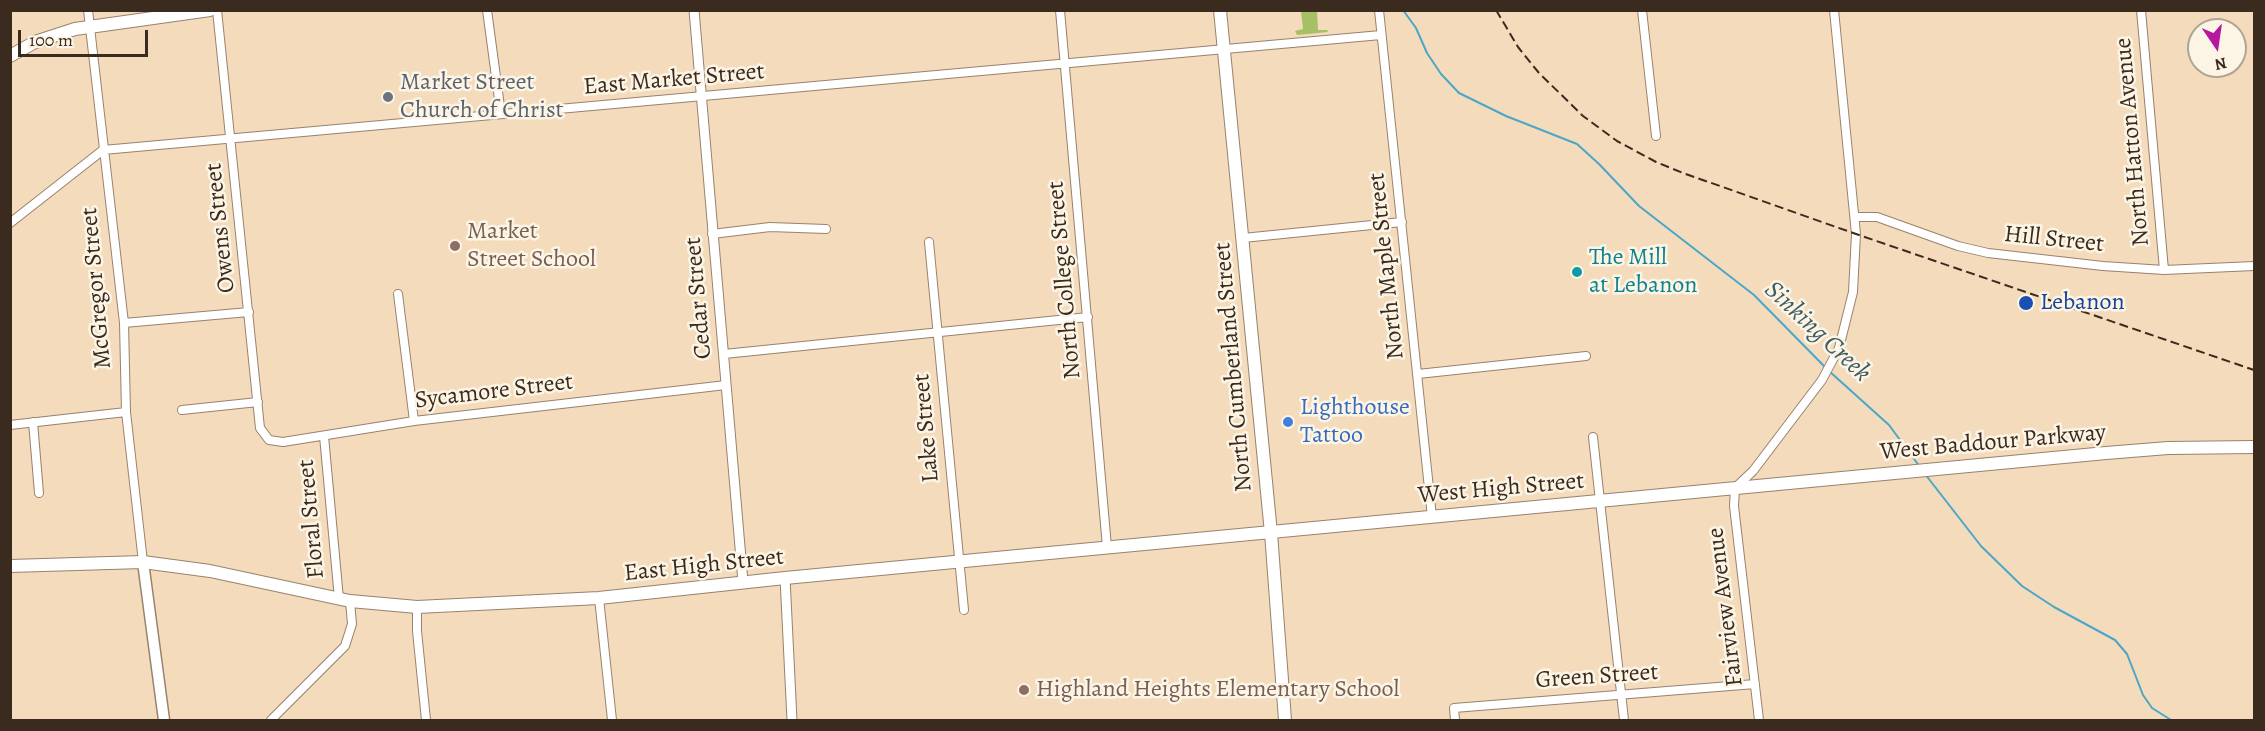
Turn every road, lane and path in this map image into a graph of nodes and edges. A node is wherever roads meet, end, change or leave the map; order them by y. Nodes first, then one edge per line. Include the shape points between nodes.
1 (88, 10) edge
2 (210, 10) edge
3 (217, 10) edge
4 (488, 10) edge
5 (694, 10) edge
6 (1060, 10) edge
7 (1220, 10) edge
8 (1380, 10) edge
9 (1642, 10) edge
10 (1834, 10) edge
11 (2141, 10) edge
12 (91, 26) junction
13 (1381, 35) junction
14 (1223, 50) junction
15 (10, 56) edge
16 (1065, 63) junction
17 (703, 97) junction
18 (501, 114) junction
19 (1656, 136) dead end
20 (231, 137) junction
21 (103, 150) junction
22 (1855, 217) junction
23 (1402, 222) junction
24 (10, 223) edge
25 (826, 229) dead end
26 (712, 234) junction
27 (1243, 238) junction
28 (929, 242) dead end
29 (2254, 267) edge
30 (2164, 270) junction
31 (399, 294) dead end
32 (249, 312) junction
33 (1088, 317) junction
34 (124, 323) junction
35 (938, 334) junction
36 (724, 354) junction
37 (1586, 356) dead end
38 (1418, 374) junction
39 (726, 384) junction
40 (258, 402) junction
41 (182, 410) dead end
42 (126, 412) junction
43 (33, 422) junction
44 (414, 422) junction
45 (10, 425) edge
46 (324, 436) junction
47 (1593, 437) dead end
48 (268, 440) joint
49 (2254, 447) edge
50 (1735, 488) junction
51 (39, 493) dead end
52 (1599, 501) junction
53 (1432, 517) junction
54 (1271, 533) junction
55 (1107, 547) junction
56 (958, 561) junction
57 (143, 562) junction
58 (10, 566) edge
59 (785, 578) junction
60 (743, 582) junction
61 (599, 598) junction
62 (344, 600) junction
63 (417, 607) junction
64 (964, 610) dead end
65 (1755, 684) junction
66 (1621, 694) junction
67 (164, 720) edge
68 (271, 720) edge
69 (426, 720) edge
70 (612, 720) edge
71 (792, 720) edge
72 (1284, 720) edge
73 (1455, 720) edge
74 (1624, 720) edge
75 (1760, 720) edge

1 - 12 street, McGregor Street
2 - 12 main road
3 - 20 street, Owens Street
4 - 18 street
5 - 17 street, Cedar Street
6 - 16 street, North College Street
7 - 14 main road, North Cumberland Street
8 - 13 street, North Maple Street
9 - 19 street
10 - 22 street
11 - 30 street, North Hatton Avenue
12 - 15 main road via 53,34
12 - 21 street, McGregor Street
13 - 14 street, East Market Street
13 - 23 street, North Maple Street
14 - 16 street, East Market Street
14 - 27 main road, North Cumberland Street
16 - 17 street, East Market Street
16 - 33 street, North College Street
17 - 18 street, East Market Street
17 - 26 street, Cedar Street
18 - 20 street, East Market Street
20 - 21 street, East Market Street
20 - 32 street, Owens Street
21 - 24 street
21 - 34 street, McGregor Street
22 - 30 street, Hill Street via 1877,217 1988,253
22 - 50 street via 1853,292 1837,353 1822,380 1754,471
23 - 27 street
23 - 38 street, North Maple Street
25 - 26 street via 770,227
26 - 36 street, Cedar Street
27 - 54 main road, North Cumberland Street
28 - 35 street, Lake Street
29 - 30 street, Hill Street
31 - 44 street
32 - 34 street
32 - 40 street, Owens Street
33 - 35 street
33 - 55 street, North College Street
34 - 42 street, McGregor Street
35 - 36 street
35 - 56 street, Lake Street
36 - 39 street, Cedar Street
37 - 38 street
38 - 53 street, North Maple Street
39 - 44 street, Sycamore Street
39 - 60 street, Cedar Street
40 - 41 street
40 - 48 street, Owens Street via 260,428
42 - 43 street
42 - 57 street, McGregor Street
43 - 45 street
43 - 51 street
44 - 46 street, Sycamore Street
46 - 48 street, Sycamore Street via 283,442
46 - 62 street, Floral Street
47 - 52 street
49 - 50 main road, West Baddour Parkway via 2168,448
50 - 52 main road, West High Street
50 - 65 street, Fairview Avenue
52 - 53 main road, West High Street
52 - 66 street
53 - 54 main road, West High Street
54 - 55 main road, East High Street
54 - 72 main road, North Cumberland Street
55 - 56 main road, East High Street
56 - 59 main road, East High Street
56 - 64 street, Lake Street
57 - 58 main road, East High Street
57 - 62 main road, East High Street
57 - 67 main road
59 - 60 main road, East High Street
59 - 71 street
60 - 61 main road, East High Street
61 - 63 main road, East High Street
61 - 70 street
62 - 63 main road, East High Street
62 - 68 street, Floral Street via 352,624 345,646
63 - 69 street
65 - 66 street, Green Street
65 - 75 street, Fairview Avenue
66 - 73 street, Green Street via 1454,708
66 - 74 street

